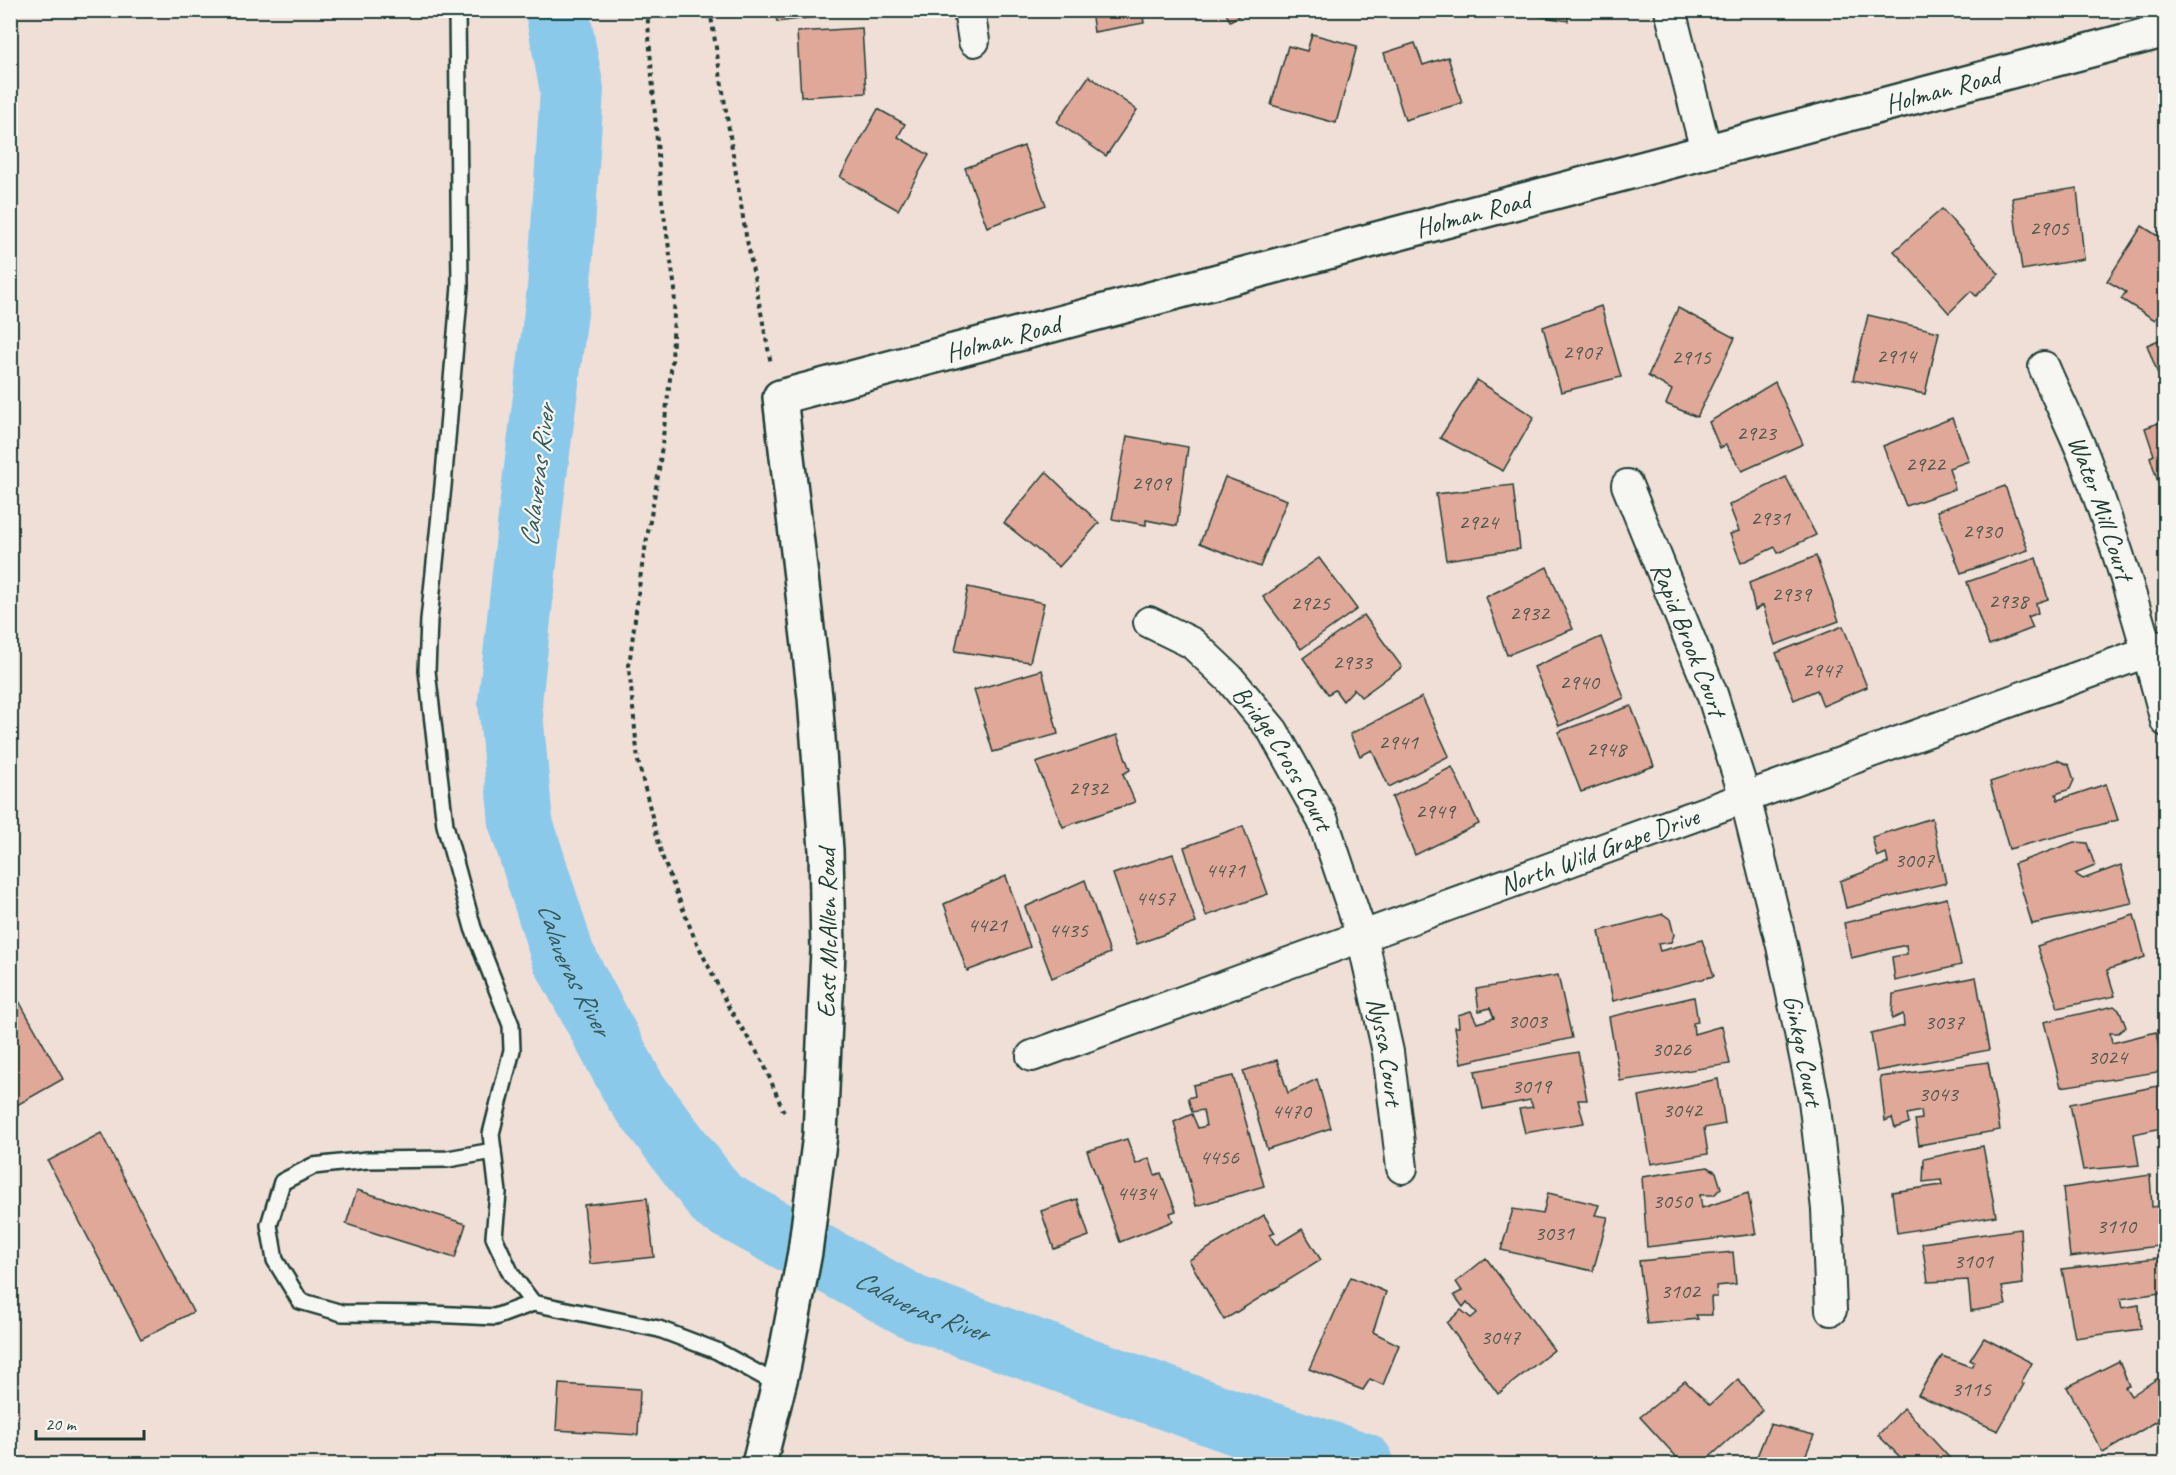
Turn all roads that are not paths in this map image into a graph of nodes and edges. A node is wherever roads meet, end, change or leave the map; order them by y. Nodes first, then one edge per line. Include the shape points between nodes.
1 (457, 10) edge
2 (969, 10) edge
3 (1670, 10) edge
4 (2166, 30) edge
5 (974, 41) dead end
6 (1706, 151) junction
7 (2044, 367) dead end
8 (780, 397) joint
9 (1627, 484) dead end
10 (1149, 622) dead end
11 (2157, 649) edge
12 (2166, 721) edge
13 (1745, 797) junction
14 (1362, 936) junction
15 (1032, 1056) dead end
16 (493, 1151) junction
17 (1402, 1168) dead end
18 (532, 1303) junction
19 (1831, 1310) dead end
20 (779, 1385) junction
21 (759, 1464) edge

1 - 16 lane via 460,286 427,671 445,825 473,928 511,1026 512,1050 490,1134
2 - 5 street
3 - 6 street
4 - 6 street, Holman Road
6 - 8 street, Holman Road
7 - 11 street, Water Mill Court via 2084,457
8 - 20 street, East McAllen Road via 814,697 826,850 828,950 818,1150 805,1252
9 - 13 street, Rapid Brook Court via 1712,693
10 - 14 street, Bridge Cross Court via 1192,643 1229,678 1273,731 1323,821
11 - 12 street, Water Mill Court
11 - 13 street, North Wild Grape Drive
13 - 14 street, North Wild Grape Drive
13 - 19 street, Ginkgo Court via 1814,1100 1827,1209
14 - 15 street, North Wild Grape Drive
14 - 17 street, Nyssa Court via 1388,1052
16 - 18 lane via 498,1193 494,1237 511,1274
16 - 18 lane via 448,1159 367,1160 313,1166 282,1182 269,1225 275,1260 300,1301 342,1313 495,1317
18 - 20 lane via 659,1329 717,1352
20 - 21 street, East McAllen Road

